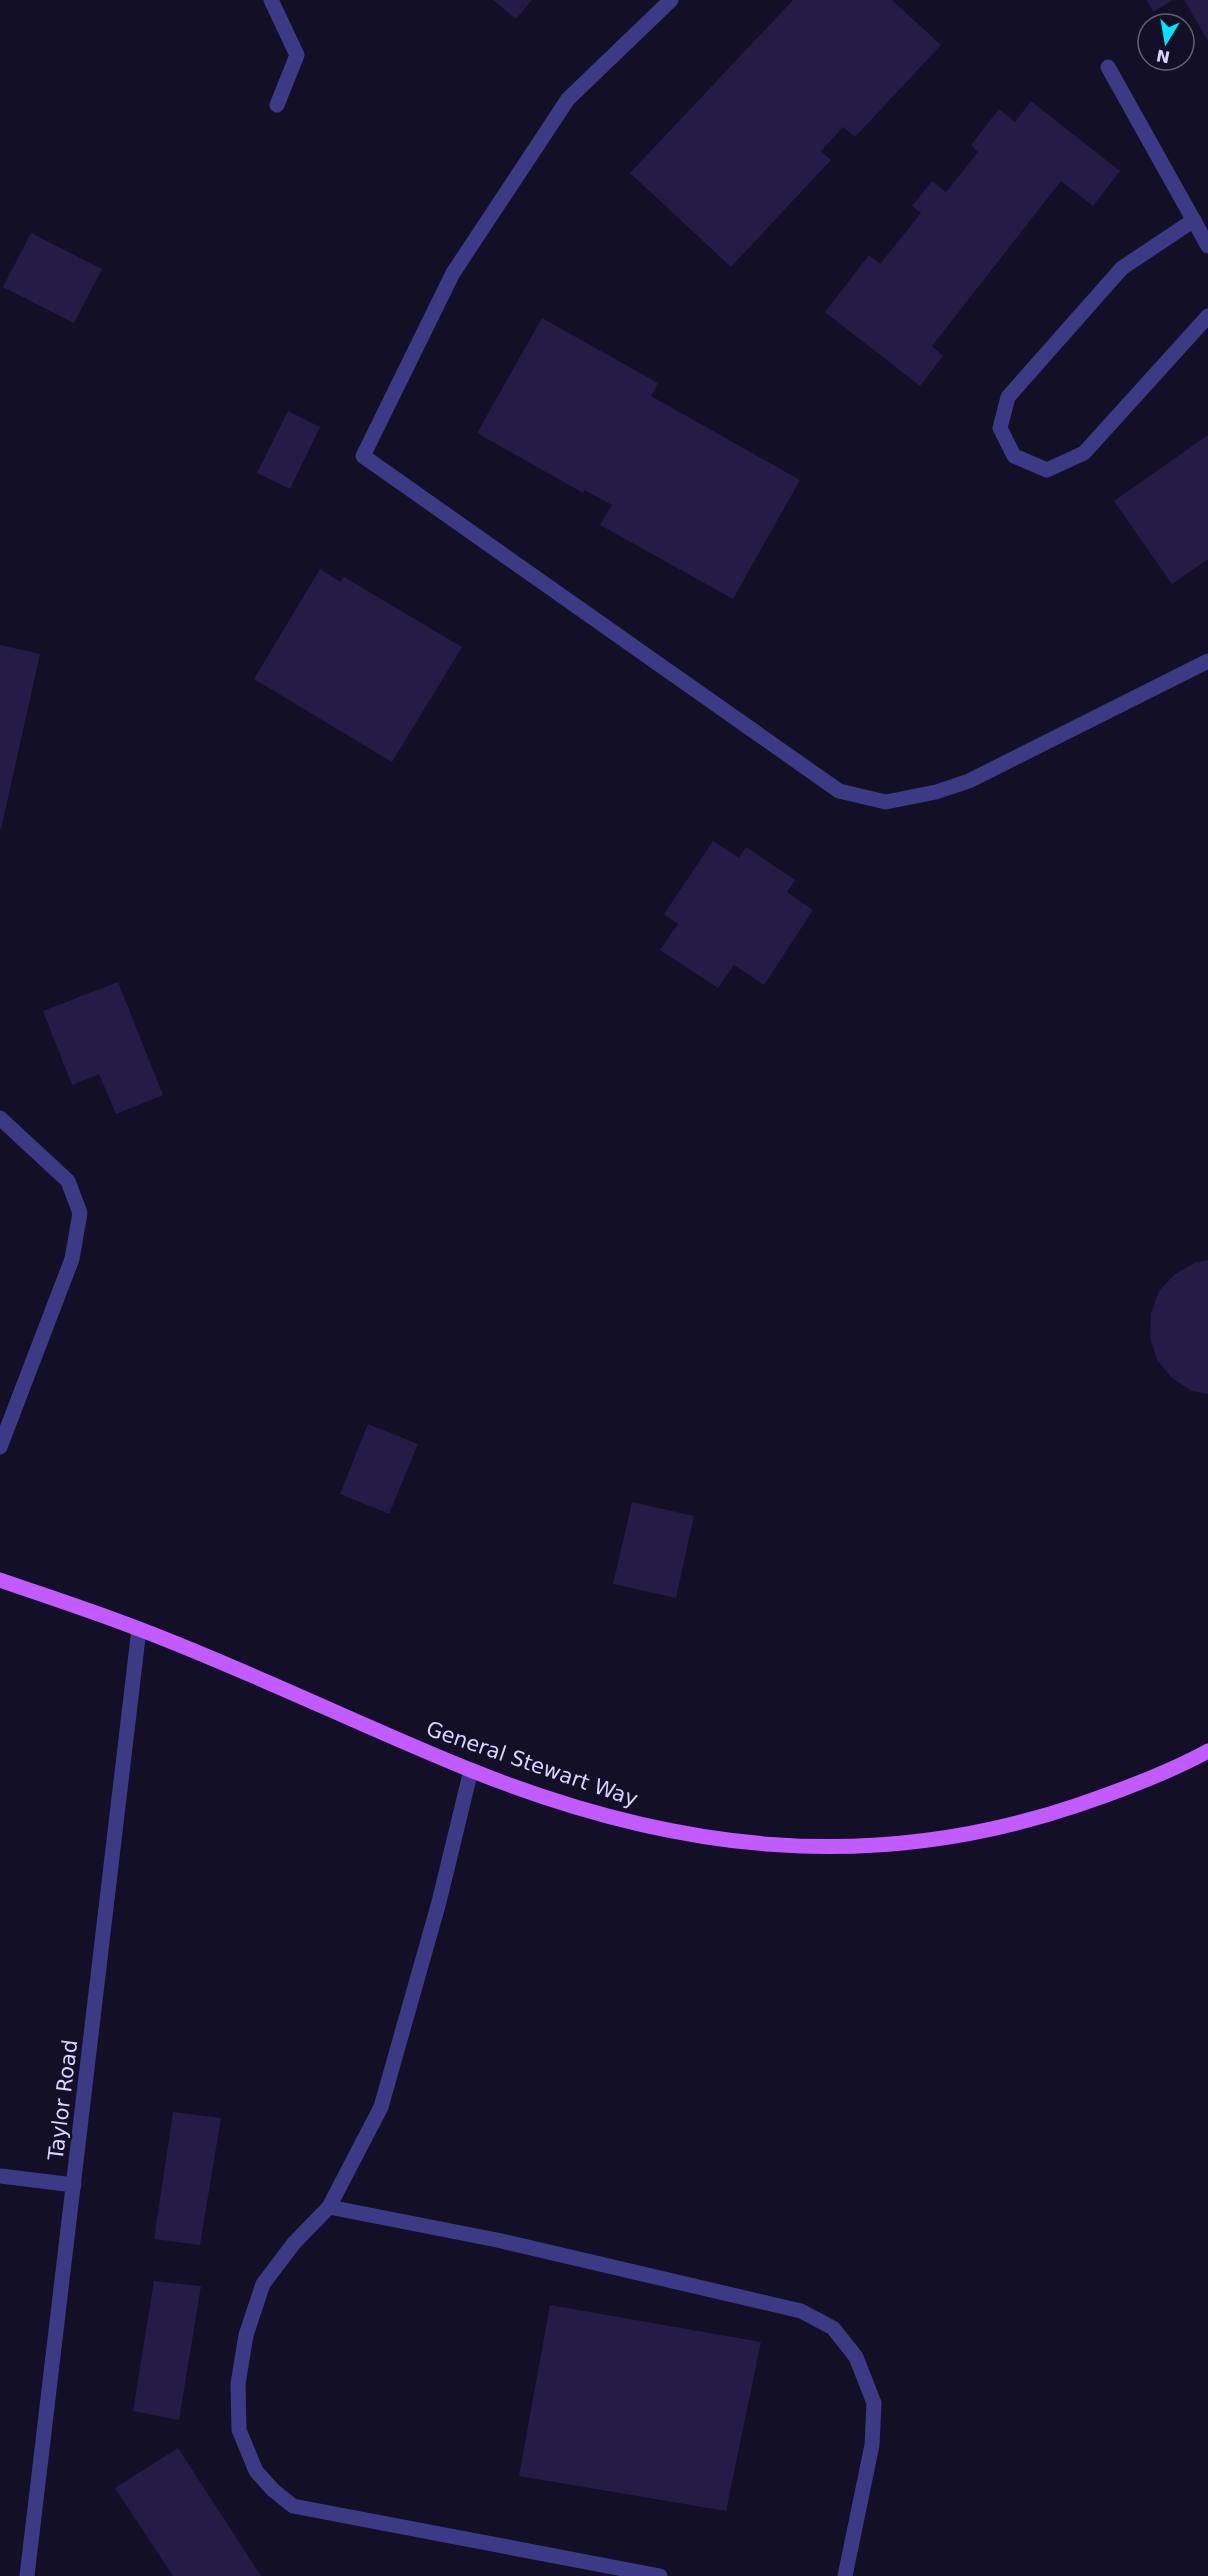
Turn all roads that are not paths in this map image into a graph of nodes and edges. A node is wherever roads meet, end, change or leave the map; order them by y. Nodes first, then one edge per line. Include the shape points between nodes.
1 (271, 0) edge
2 (671, 0) edge
3 (1108, 67) dead end
4 (277, 105) dead end
5 (1194, 220) junction
6 (1208, 246) edge
7 (1208, 316) edge
8 (1208, 660) edge
9 (0, 1118) edge
10 (0, 1447) edge
11 (0, 1580) edge
12 (139, 1629) junction
13 (1208, 1750) edge
14 (471, 1770) junction
15 (0, 2176) edge
16 (74, 2185) junction
17 (329, 2207) junction
18 (27, 2576) edge
19 (660, 2576) edge
20 (844, 2576) edge

1 - 4 street via 297,55
2 - 8 street via 568,99 453,273 363,456 829,784 848,793 886,802 969,781
3 - 5 street
5 - 6 street
5 - 7 street via 1122,268 1008,397 1000,428 1014,456 1047,470 1084,453
9 - 10 street via 68,1181 80,1213 72,1259
11 - 12 main road, General Stewart Way
12 - 14 main road, General Stewart Way
12 - 16 street, Taylor Road
13 - 14 main road, General Stewart Way via 1112,1793 1023,1823 969,1835 819,1848 758,1845 631,1822
14 - 17 street via 440,1902 381,2107
15 - 16 street
16 - 18 street, Taylor Road
17 - 19 street via 294,2243 263,2284 246,2335 238,2384 239,2430 256,2471 273,2490 293,2506
17 - 20 street via 497,2240 801,2310 834,2328 856,2357 873,2403 872,2445

